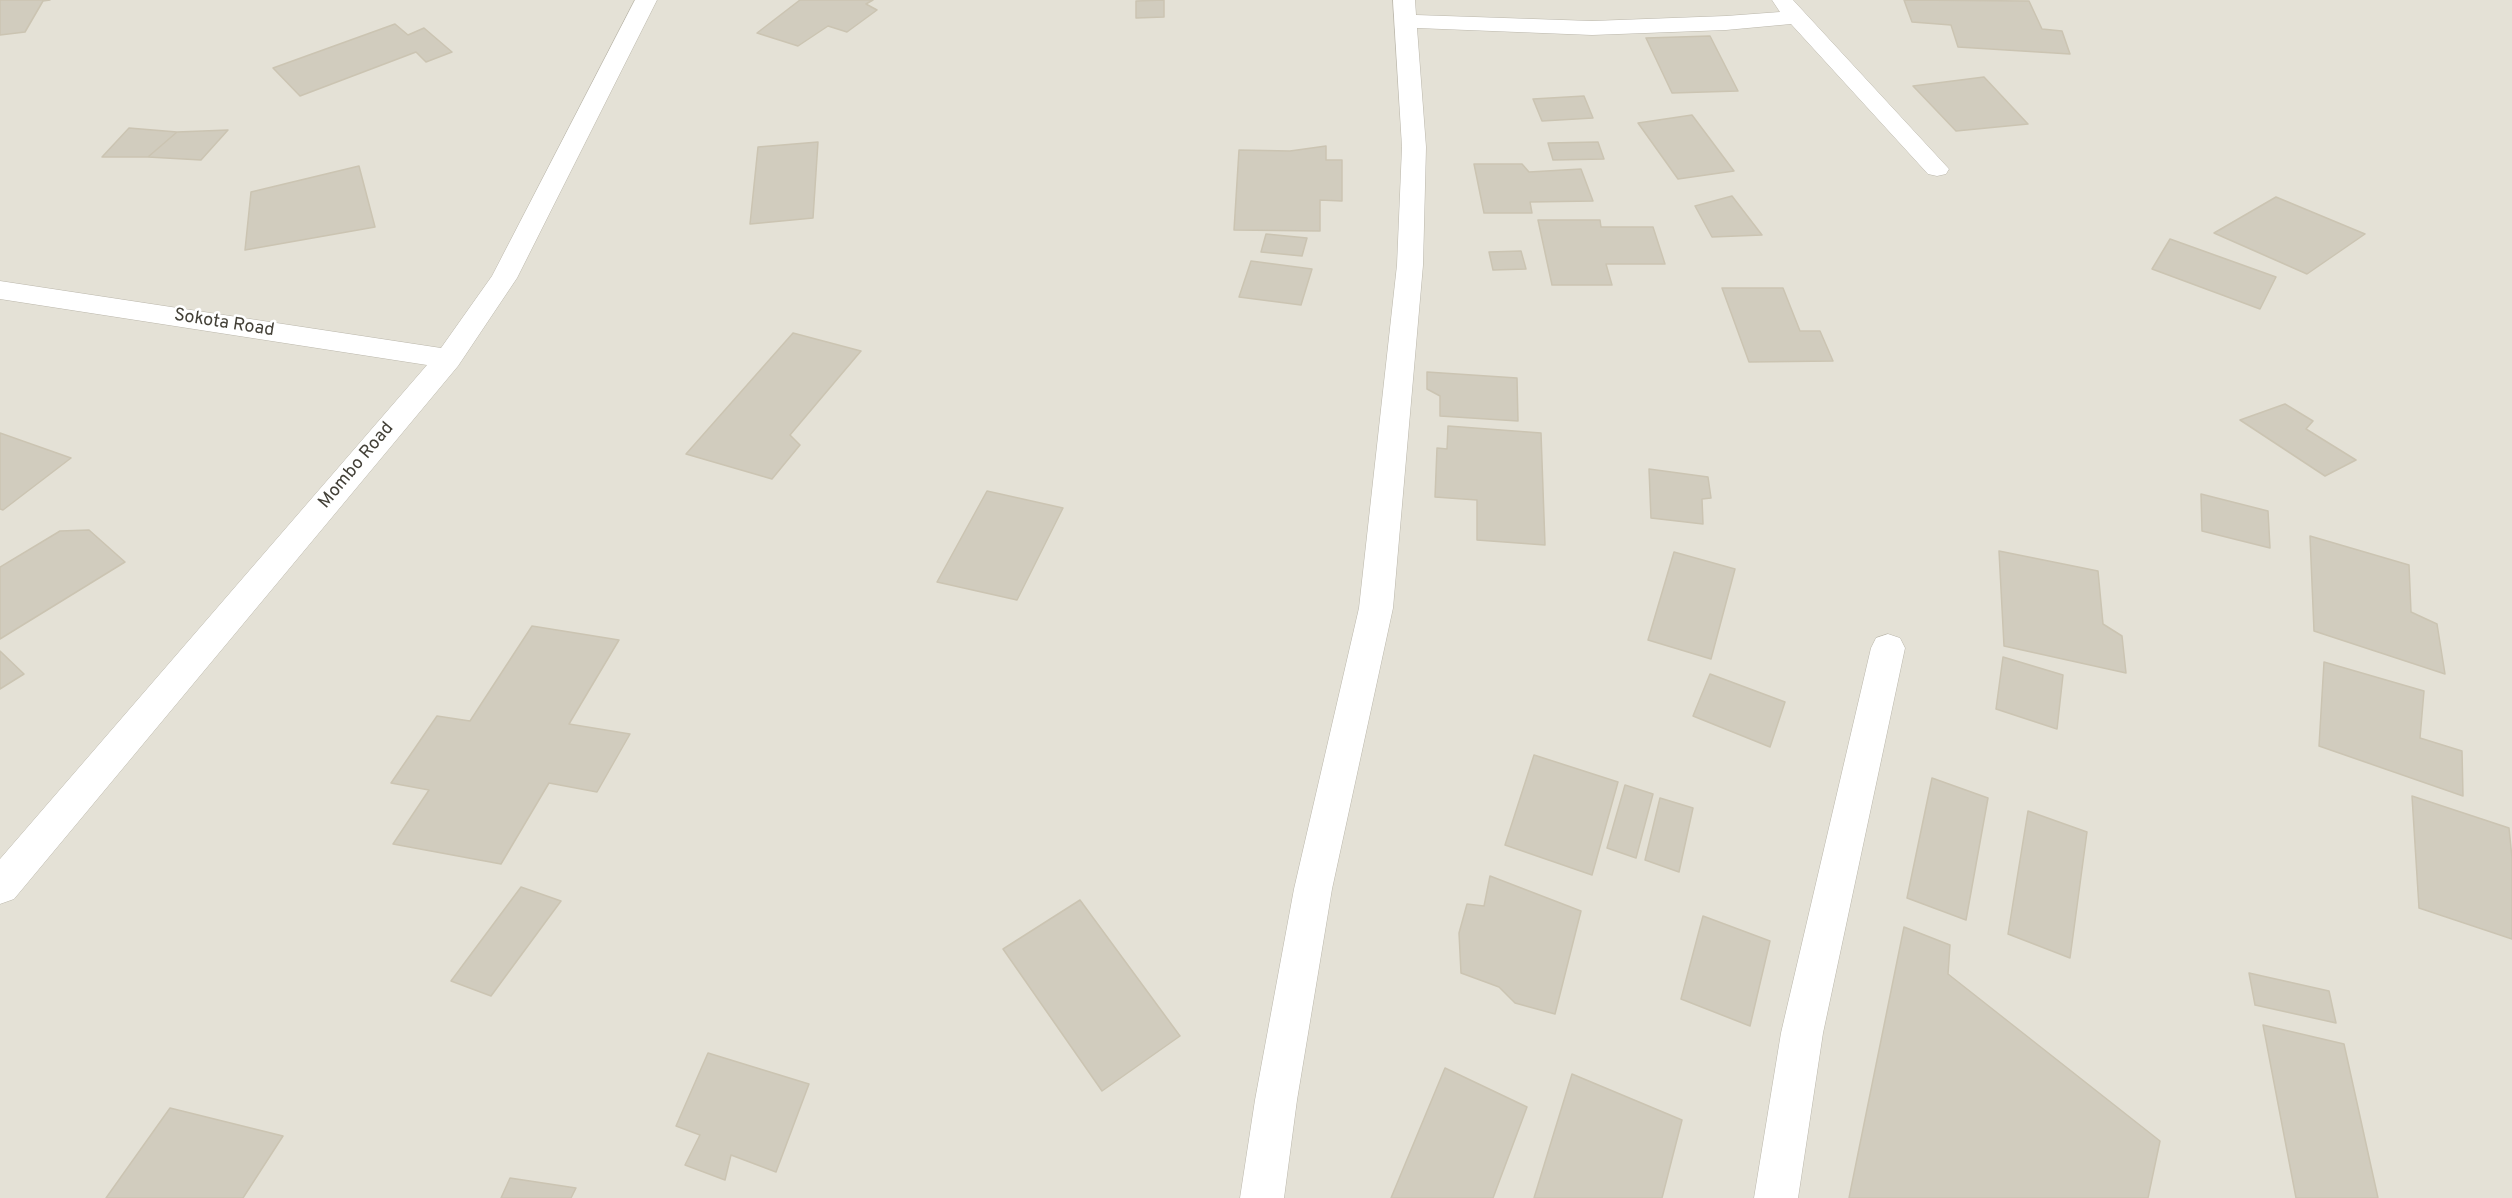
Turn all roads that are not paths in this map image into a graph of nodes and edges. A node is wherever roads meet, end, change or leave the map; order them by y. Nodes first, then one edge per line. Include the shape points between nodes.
1 (646, 0) edge
2 (1788, 8) edge
3 (1405, 10) edge
4 (1937, 169) dead end
5 (0, 290) edge
6 (448, 359) junction
7 (1887, 648) dead end
8 (0, 886) edge
9 (1262, 1198) edge
10 (1776, 1198) edge

1 - 6 street, Mombo Road via 504,278
2 - 3 street via 1726,23 1592,28
2 - 4 street
3 - 9 street via 1414,147 1410,265 1376,608 1313,889
5 - 6 street, Sokota Road
6 - 8 street, Mombo Road
7 - 10 street via 1802,1033

